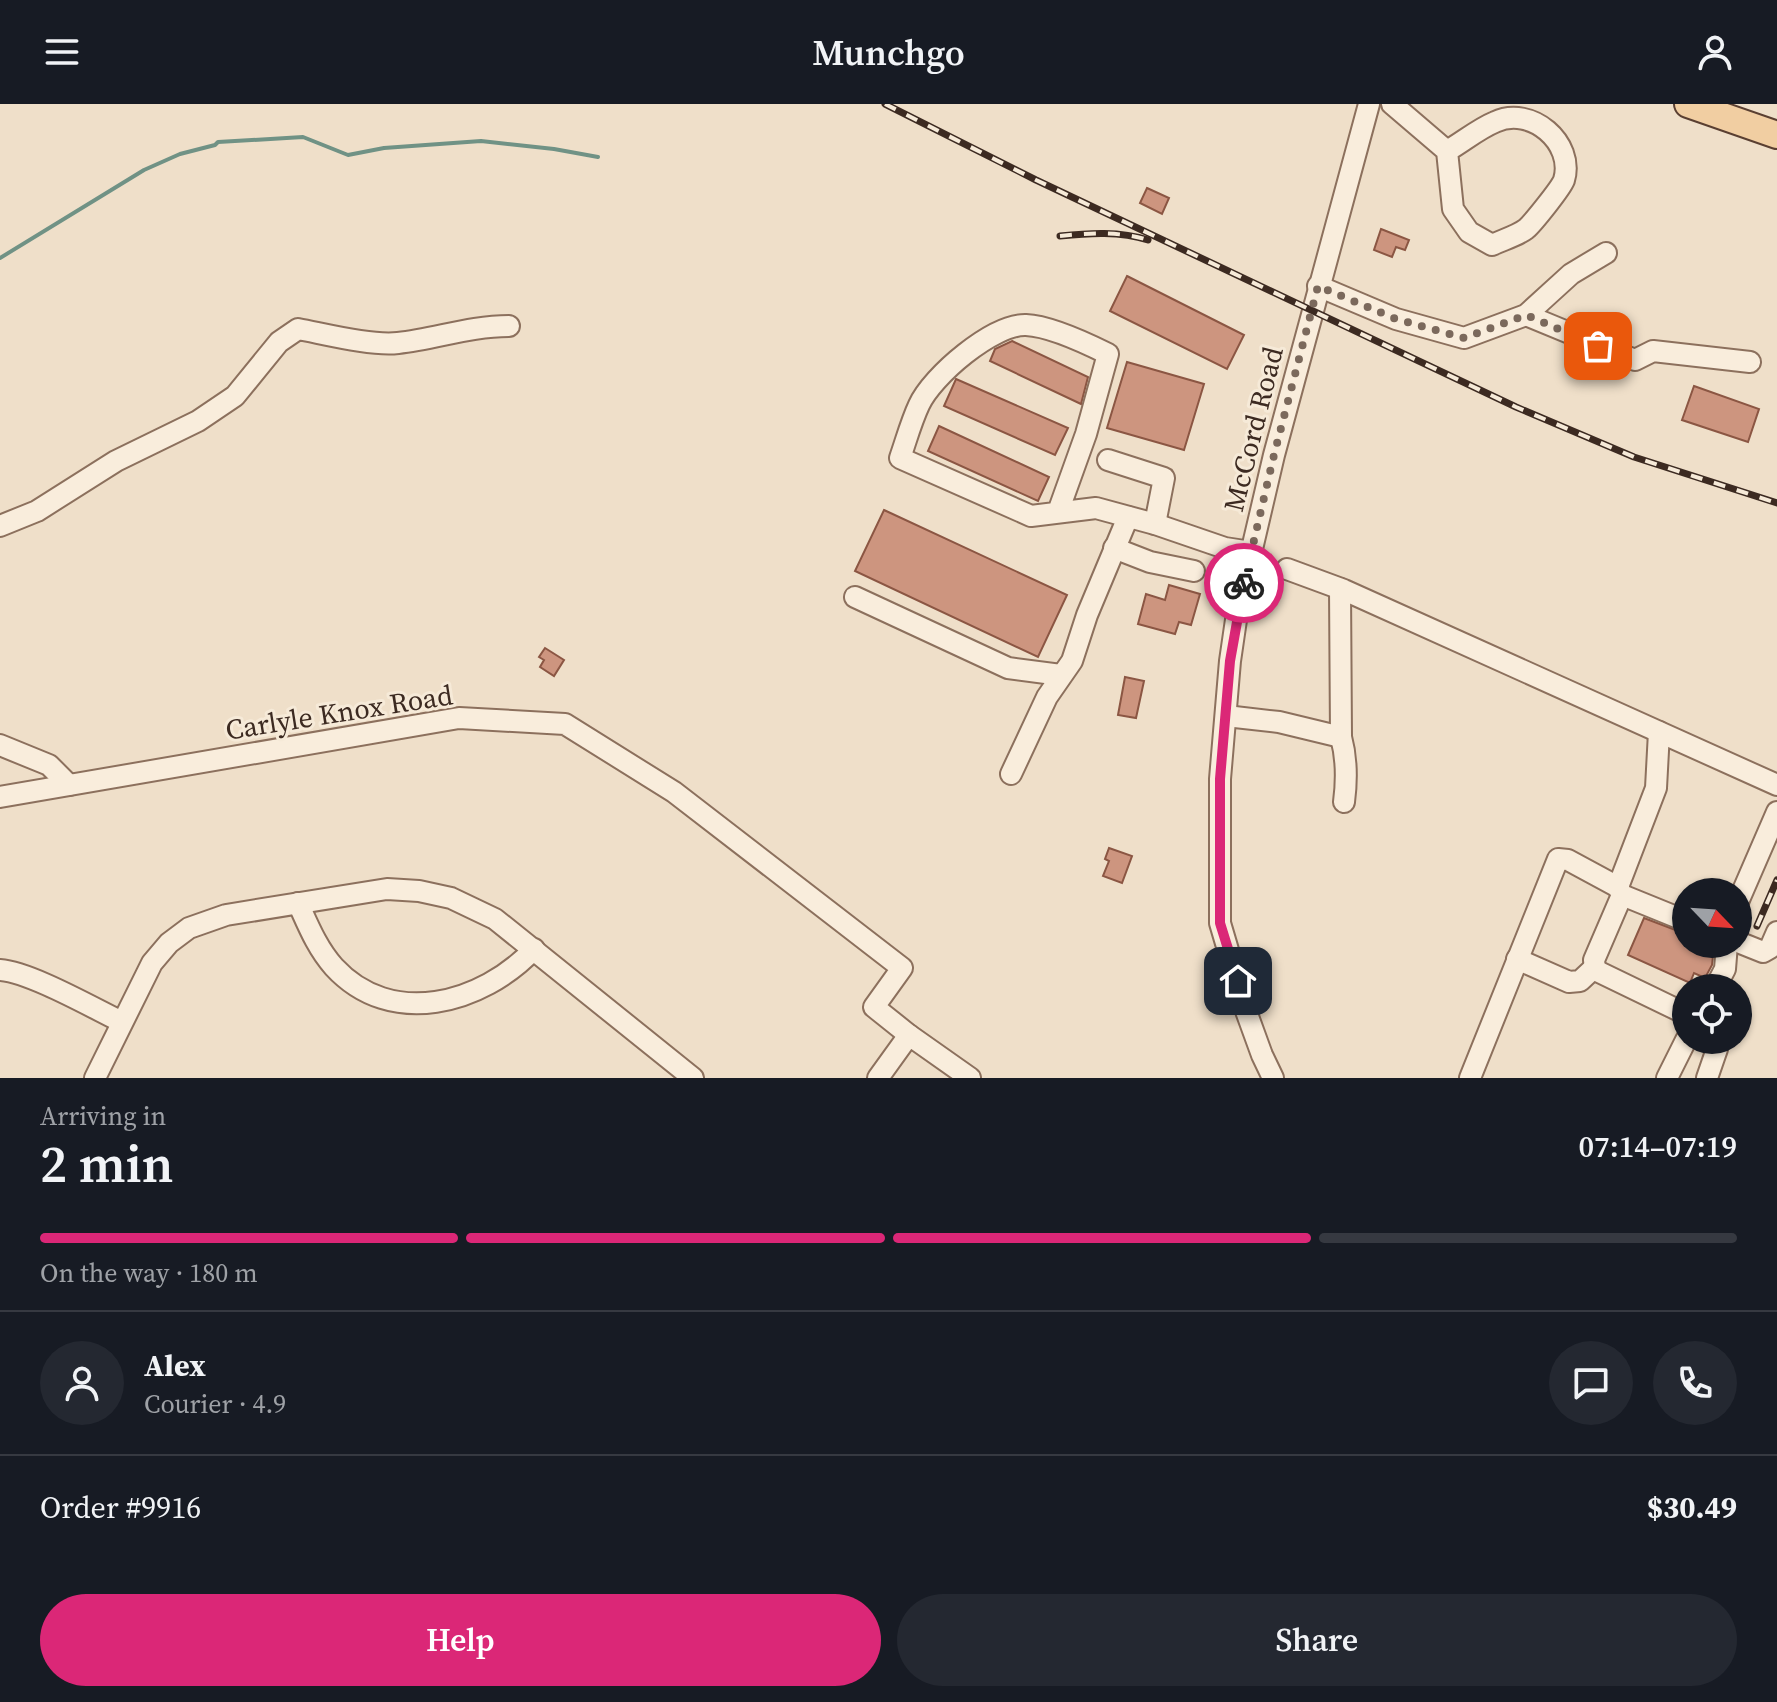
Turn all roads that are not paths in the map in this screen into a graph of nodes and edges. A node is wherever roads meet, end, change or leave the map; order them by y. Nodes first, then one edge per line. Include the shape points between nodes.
1 (1369, 104) edge
2 (1392, 104) edge
3 (1688, 104) edge
4 (1777, 135) edge
5 (1447, 151) junction
6 (1606, 253) dead end
7 (1318, 286) junction
8 (1526, 315) junction
9 (509, 326) dead end
10 (1750, 362) dead end
11 (1108, 460) dead end
12 (1058, 512) junction
13 (1128, 517) junction
14 (1155, 524) junction
15 (0, 526) edge
16 (1114, 548) junction
17 (1251, 552) junction
18 (1287, 569) dead end
19 (1194, 571) dead end
20 (1340, 589) junction
21 (855, 597) dead end
22 (1061, 675) junction
23 (1226, 716) junction
24 (1659, 732) junction
25 (1341, 737) junction
26 (0, 745) edge
27 (1011, 774) dead end
28 (69, 785) junction
29 (1777, 785) edge
30 (0, 797) edge
31 (1344, 802) dead end
32 (1777, 812) edge
33 (1748, 878) edge
34 (1620, 891) junction
35 (298, 903) junction
36 (1672, 915) edge
37 (1777, 932) edge
38 (1752, 948) edge
39 (534, 949) junction
40 (1517, 959) junction
41 (1595, 967) junction
42 (0, 970) edge
43 (1672, 1007) edge
44 (122, 1022) junction
45 (909, 1035) junction
46 (1679, 1054) edge
47 (1715, 1054) edge
48 (1262, 1055) junction
49 (95, 1078) edge
50 (693, 1078) edge
51 (878, 1078) edge
52 (970, 1078) edge
53 (1258, 1078) edge
54 (1273, 1078) edge
55 (1470, 1078) edge
56 (1667, 1078) edge
57 (1707, 1078) edge

1 - 7 street, McCord Road
2 - 5 street
3 - 4 main road
5 - 5 street via 1453,209 1469,232 1492,245 1526,229 1564,181 1564,159 1556,141 1546,127 1528,118 1497,120
6 - 8 street via 1571,274
7 - 8 street via 1396,319 1464,338
7 - 17 street, McCord Road
8 - 10 street via 1635,360 1653,351
9 - 15 street via 481,326 396,344 298,329 279,342 235,396 198,421 116,461 37,511
11 - 14 street via 1164,478
12 - 12 street via 1108,354 1080,339 1026,325 1005,328 946,370 920,402 900,458 1031,516
12 - 13 street via 1096,508
13 - 14 street
13 - 16 street
14 - 17 street
16 - 19 street
16 - 22 street via 1072,661
17 - 23 street, McCord Road via 1237,613
18 - 20 street
20 - 24 street
20 - 25 street
21 - 22 street via 1008,668
22 - 27 street
23 - 25 street
23 - 48 street, McCord Road via 1220,779 1220,923
24 - 29 street
24 - 34 street via 1656,788
25 - 31 street via 1346,754
26 - 28 street via 49,765
28 - 30 street, Carlyle Knox Road
28 - 45 street, Carlyle Knox Road via 459,718 565,724 674,792 902,968 874,1007
32 - 33 street
34 - 36 street
34 - 40 street via 1558,859
34 - 41 street
35 - 39 street via 387,889 428,892 481,911
35 - 39 street via 318,947 336,970 371,994 398,1002 441,1002 471,994
35 - 44 street via 213,918 179,935 152,963
37 - 38 street via 1770,948 1763,952
39 - 50 street
40 - 41 street via 1569,982 1580,981
40 - 55 street
41 - 43 street
42 - 44 street
44 - 49 street
45 - 51 street
45 - 52 street
46 - 56 street
47 - 57 street
48 - 53 street, McCord Road
48 - 54 street, McCord Road

